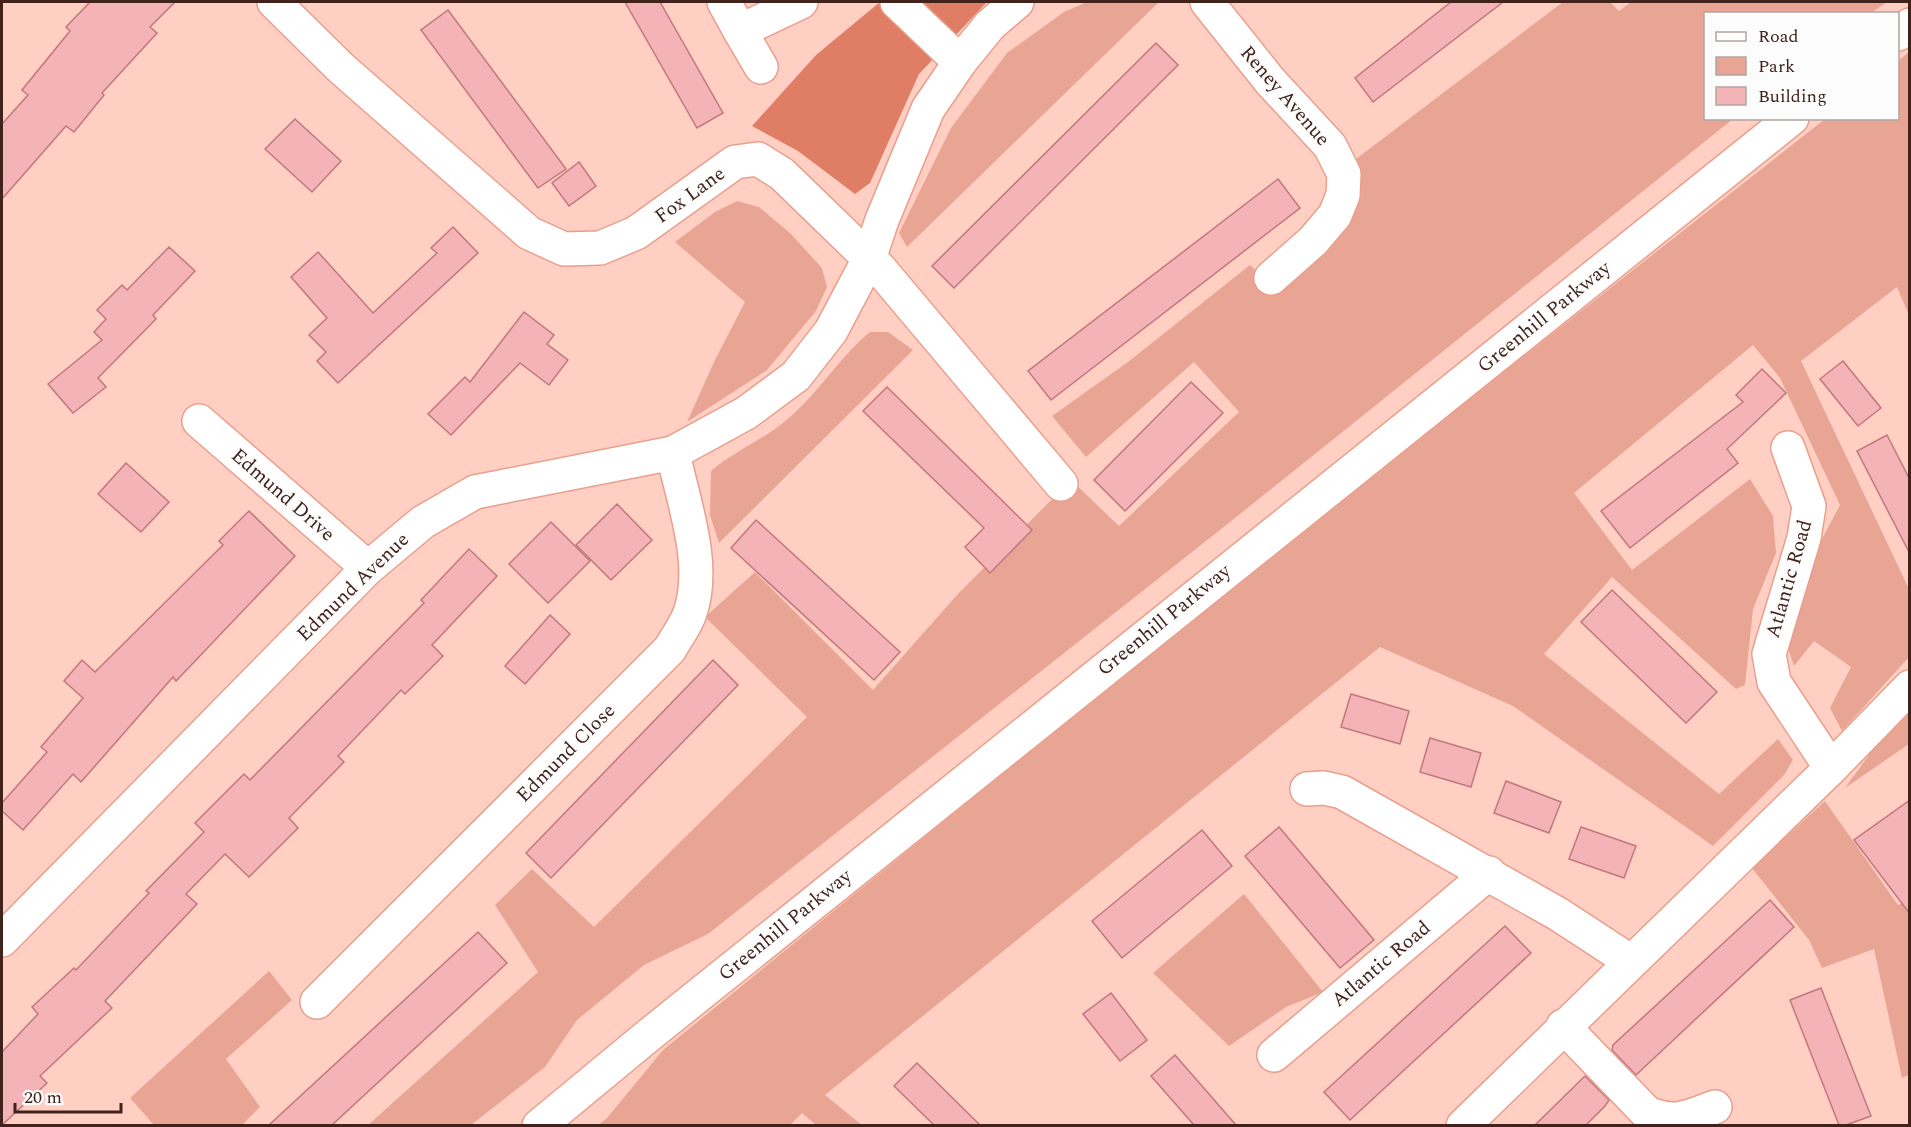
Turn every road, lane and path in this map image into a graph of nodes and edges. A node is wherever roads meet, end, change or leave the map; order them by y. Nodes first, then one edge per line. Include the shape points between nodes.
1 (274, 2) edge
2 (724, 2) edge
3 (801, 2) edge
4 (897, 2) edge
5 (1017, 2) edge
6 (1207, 2) edge
7 (741, 31) junction
8 (960, 62) junction
9 (761, 67) dead end
10 (1790, 120) edge
11 (869, 259) junction
12 (1271, 278) dead end
13 (199, 421) dead end
14 (1788, 448) dead end
15 (673, 453) junction
16 (1061, 484) dead end
17 (368, 568) junction
18 (1910, 687) edge
19 (1831, 768) junction
20 (1307, 789) dead end
21 (1489, 873) junction
22 (2, 940) edge
23 (1630, 960) junction
24 (317, 1002) dead end
25 (1563, 1026) junction
26 (1274, 1055) dead end
27 (1715, 1107) dead end
28 (539, 1125) edge
29 (1463, 1125) edge

1 - 11 street, Fox Lane via 341,68 529,233 564,249 600,248 636,234 735,162 758,159 782,174
2 - 7 street
3 - 7 street
4 - 8 street
5 - 8 street via 990,25
6 - 12 street, Reney Avenue via 1270,81 1330,146 1344,174 1343,195 1335,215 1313,241
7 - 9 street
8 - 11 street via 928,109
10 - 28 street, Greenhill Parkway
11 - 15 street, Edmund Avenue via 831,331 796,376 746,413
11 - 16 street, Fox Lane
13 - 17 street, Edmund Drive
14 - 19 street, Atlantic Road via 1809,506 1804,538 1768,654 1778,690
15 - 17 street, Edmund Avenue via 475,492 423,522
15 - 24 street, Edmund Close via 692,540 697,585 690,614 670,649
17 - 22 street, Edmund Avenue
18 - 19 street
19 - 23 street
20 - 21 street via 1342,792
21 - 23 street
21 - 26 street, Atlantic Road
23 - 25 street
25 - 27 street via 1647,1113 1665,1120 1684,1119
25 - 29 street

